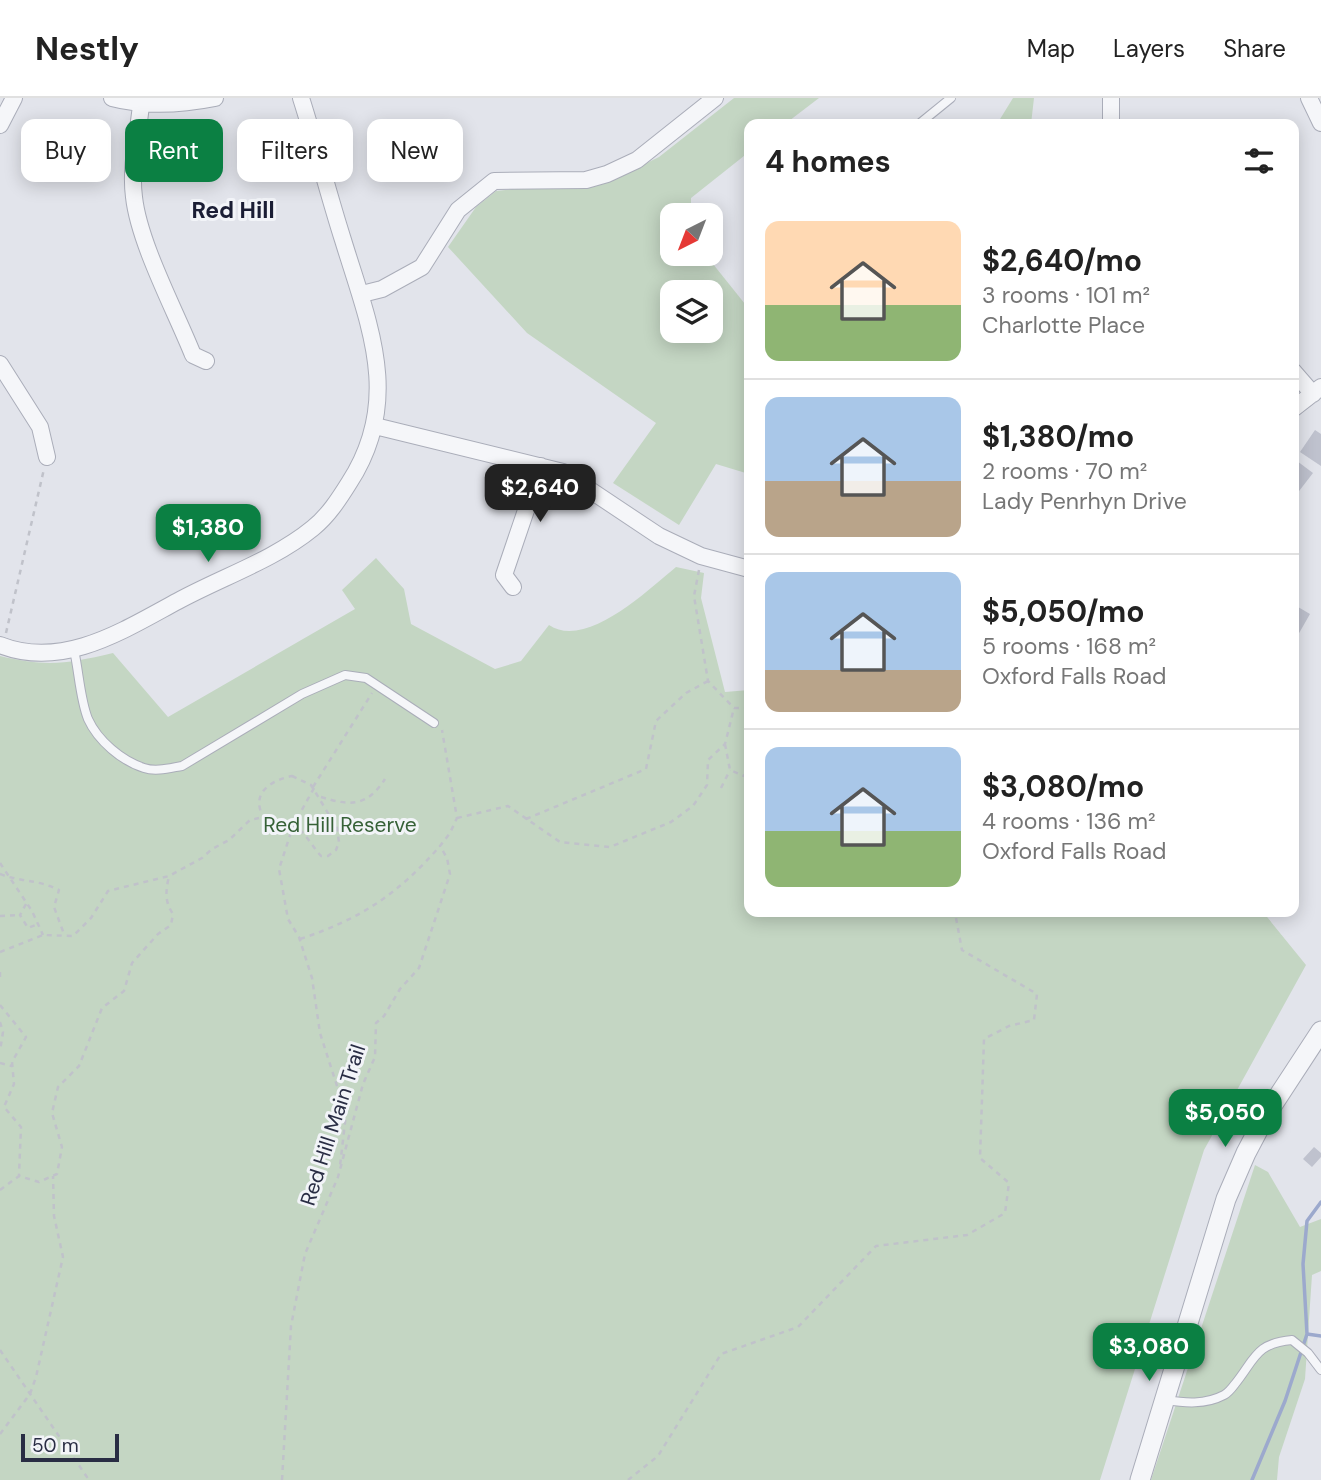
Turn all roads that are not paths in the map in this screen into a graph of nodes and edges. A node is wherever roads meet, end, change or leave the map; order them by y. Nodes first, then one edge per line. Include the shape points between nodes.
1 (13, 98) edge
2 (112, 98) edge
3 (215, 98) edge
4 (301, 98) edge
5 (715, 98) edge
6 (951, 98) edge
7 (1111, 98) edge
8 (1309, 98) edge
9 (141, 105) junction
10 (925, 119) edge
11 (1111, 119) edge
12 (1321, 123) edge
13 (0, 125) edge
14 (362, 294) junction
15 (0, 364) edge
16 (186, 370) dead end
17 (1299, 376) edge
18 (1317, 391) edge
19 (1299, 404) edge
20 (375, 426) junction
21 (47, 457) road end
22 (541, 466) junction
23 (744, 568) edge
24 (502, 580) dead end
25 (2, 646) edge
26 (74, 650) junction
27 (434, 723) road end
28 (1321, 1031) edge
29 (1321, 1370) edge
30 (1165, 1400) junction
31 (1140, 1480) edge

1 - 13 street
2 - 9 street
3 - 9 street
4 - 14 street
5 - 14 street via 637,160 607,174 586,180 494,181 458,211 422,267 382,289
6 - 10 lane
7 - 11 street
8 - 12 street
9 - 16 street via 134,198 141,228 200,358
14 - 20 street via 379,377
15 - 21 street via 40,427
17 - 18 street
18 - 19 street
20 - 22 street
20 - 26 street via 359,467 334,507 314,527 110,637
22 - 23 street via 563,472 659,536 701,556
22 - 24 street
25 - 26 street via 16,651
26 - 27 lane via 87,717 95,732 144,768 182,766 330,679 345,675 366,678
28 - 30 street via 1242,1160
29 - 30 lane via 1292,1340 1273,1342 1251,1358 1226,1395 1200,1404
30 - 31 street

